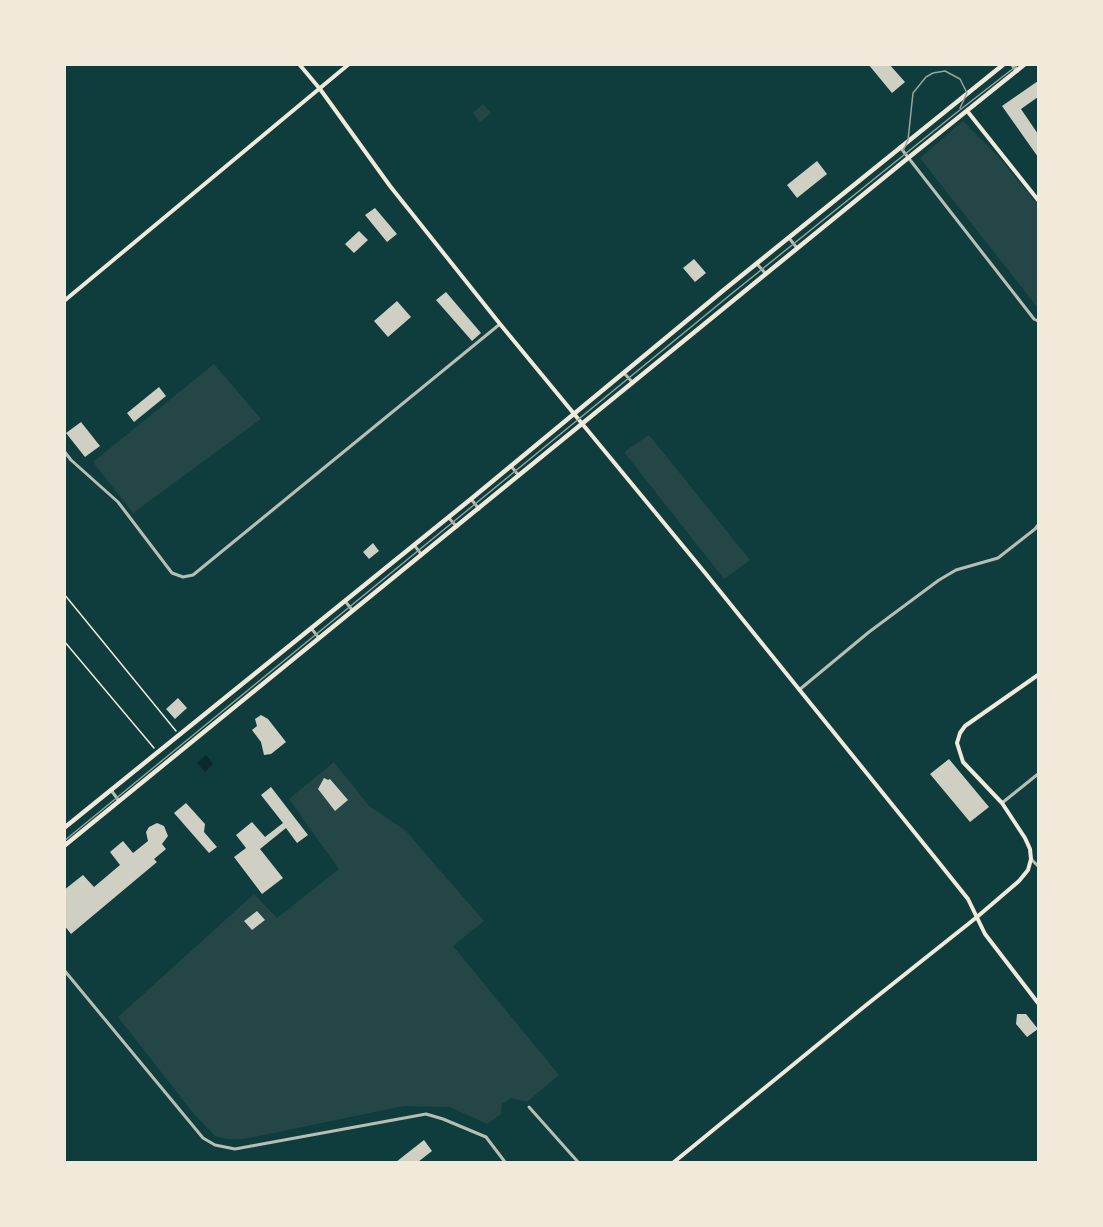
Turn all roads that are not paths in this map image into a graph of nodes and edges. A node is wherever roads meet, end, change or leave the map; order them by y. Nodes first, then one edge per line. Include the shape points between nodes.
1 (299, 64) edge
2 (349, 64) edge
3 (1005, 64) edge
4 (1012, 64) edge
5 (1025, 64) edge
6 (1017, 71) junction
7 (980, 84) junction
8 (320, 88) junction
9 (989, 95) junction
10 (975, 96) junction
11 (959, 101) junction
12 (968, 112) junction
13 (900, 147) junction
14 (908, 158) junction
15 (1038, 200) edge
16 (788, 238) junction
17 (797, 248) junction
18 (757, 263) junction
19 (766, 274) junction
20 (64, 301) edge
21 (1038, 321) edge
22 (500, 324) junction
23 (624, 373) junction
24 (633, 383) junction
25 (573, 414) junction
26 (582, 425) junction
27 (64, 451) edge
28 (511, 466) junction
29 (519, 476) junction
30 (471, 499) junction
31 (479, 509) junction
32 (448, 517) junction
33 (1038, 525) edge
34 (457, 527) junction
35 (414, 545) junction
36 (423, 555) junction
37 (383, 578) junction
38 (345, 601) junction
39 (353, 612) junction
40 (311, 628) junction
41 (320, 639) junction
42 (1038, 675) edge
43 (799, 690) junction
44 (1038, 774) edge
45 (111, 790) junction
46 (120, 801) junction
47 (1002, 802) junction
48 (64, 828) edge
49 (64, 846) edge
50 (1031, 860) junction
51 (1038, 865) edge
52 (977, 917) junction
53 (64, 970) edge
54 (1038, 1003) edge
55 (529, 1107) dead end
56 (505, 1162) edge
57 (578, 1162) edge
58 (674, 1162) edge

1 - 8 main road
2 - 8 main road
3 - 7 main road
4 - 6 street
5 - 6 main road
6 - 9 main road
7 - 9 main road
7 - 10 main road
8 - 20 main road
8 - 22 main road via 390,186
9 - 10 main road
10 - 11 main road
10 - 12 main road
11 - 12 main road
11 - 13 main road
12 - 14 main road
12 - 15 main road
13 - 14 street
13 - 16 main road
14 - 17 main road
14 - 21 street
16 - 17 street
16 - 18 main road
17 - 19 main road
18 - 19 street
18 - 23 main road
19 - 24 main road
22 - 25 main road
22 - 27 street via 193,574 183,577 172,573 118,502
23 - 24 street
23 - 25 main road
24 - 26 main road
25 - 26 main road
25 - 28 main road
26 - 29 main road
26 - 43 main road
28 - 29 street
28 - 30 main road
29 - 31 main road
30 - 31 street
30 - 32 main road
31 - 34 main road
32 - 34 street
32 - 35 main road
33 - 43 street via 998,558 956,570 939,580
34 - 36 main road
35 - 36 street
35 - 37 main road
36 - 37 main road
37 - 38 main road
37 - 39 main road
38 - 39 street
38 - 40 main road
39 - 41 main road
40 - 41 street
40 - 45 main road
41 - 46 main road
42 - 47 main road via 965,726 958,739 963,762
43 - 52 main road via 968,899
44 - 47 street
45 - 46 street
45 - 48 main road
46 - 49 main road
47 - 50 main road via 1025,838
50 - 51 street
50 - 52 main road via 1019,881
52 - 54 main road via 985,934
52 - 58 main road
53 - 56 street via 203,1138 215,1145 235,1149 426,1114 486,1137
55 - 57 street

